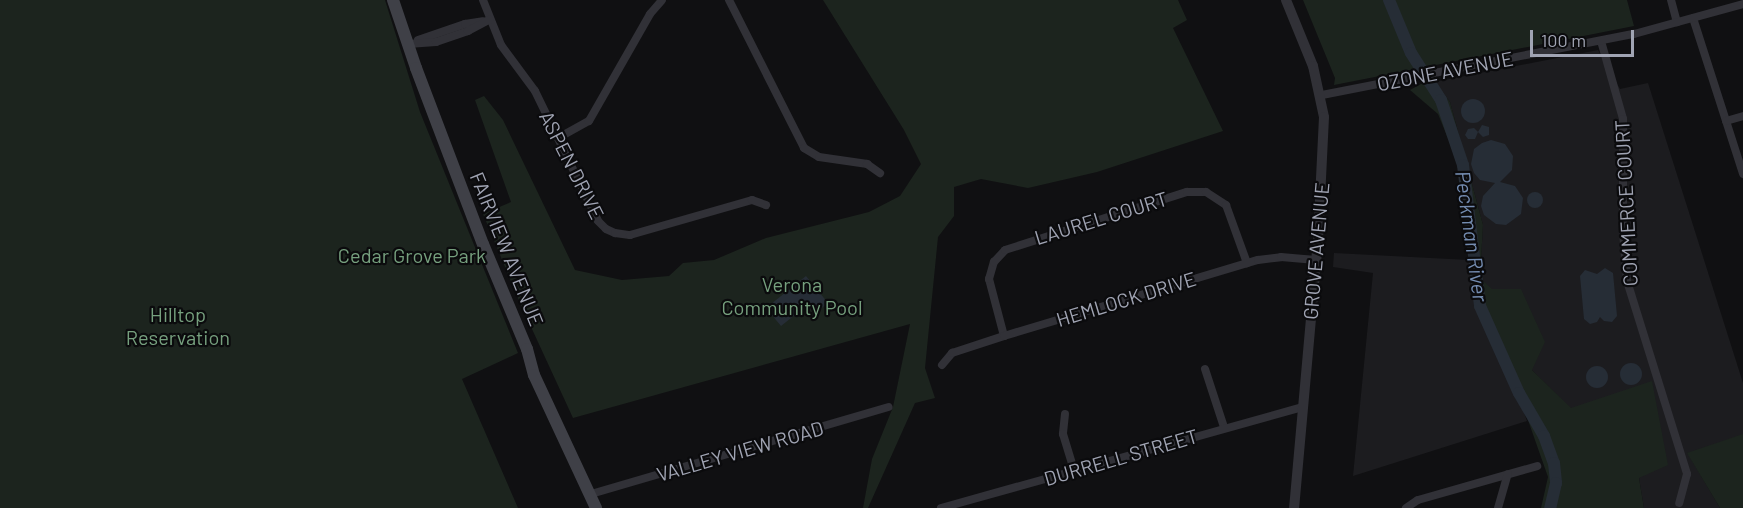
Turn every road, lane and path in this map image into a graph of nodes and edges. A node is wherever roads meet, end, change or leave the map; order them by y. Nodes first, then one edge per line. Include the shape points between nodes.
1 (393, 0) edge
2 (483, 0) edge
3 (662, 0) edge
4 (729, 0) edge
5 (1286, 0) edge
6 (1671, 0) edge
7 (1743, 4) edge
8 (1693, 18) junction
9 (489, 20) junction
10 (1677, 22) junction
11 (1601, 40) junction
12 (408, 44) junction
13 (1322, 95) junction
14 (1743, 116) edge
15 (1726, 121) junction
16 (558, 138) junction
17 (880, 173) dead end
18 (1743, 174) edge
19 (766, 205) dead end
20 (1316, 260) junction
21 (1247, 263) junction
22 (1004, 336) junction
23 (942, 364) dead end
24 (1205, 369) dead end
25 (888, 407) dead end
26 (1302, 407) junction
27 (1065, 414) dead end
28 (1224, 427) junction
29 (1538, 466) dead end
30 (1074, 471) junction
31 (1508, 474) junction
32 (591, 494) junction
33 (1679, 503) dead end
34 (596, 508) edge
35 (941, 508) edge
36 (1294, 508) edge
37 (1406, 508) edge
38 (1498, 508) edge

1 - 12 main road, FAIRVIEW AVENUE
2 - 9 street, ASPEN DRIVE
3 - 16 street via 650,14 589,121
4 - 17 street via 804,148 819,157 867,164
5 - 13 street, GROVE AVENUE via 1304,39
6 - 10 street
7 - 8 street, OZONE AVENUE
8 - 10 street, OZONE AVENUE
8 - 15 street
9 - 12 street
9 - 16 street, ASPEN DRIVE via 501,45 535,91
10 - 11 street, OZONE AVENUE
11 - 13 street, OZONE AVENUE
11 - 33 street, COMMERCE COURT via 1624,128 1623,231 1627,281 1687,474
12 - 32 main road, FAIRVIEW AVENUE via 534,375
13 - 20 street, GROVE AVENUE via 1324,147
14 - 15 street
15 - 18 street
16 - 19 street, ASPEN DRIVE via 598,221 615,233 630,235 752,200
20 - 21 street, HEMLOCK DRIVE via 1272,257
20 - 26 street, GROVE AVENUE
21 - 22 street, HEMLOCK DRIVE
21 - 22 street, LAUREL COURT via 1226,205 1206,192 1187,192 1005,250 994,262 989,279
22 - 23 street, HEMLOCK DRIVE via 952,354
24 - 28 street
25 - 32 street, VALLEY VIEW ROAD
26 - 28 street, DURRELL STREET
26 - 36 street, GROVE AVENUE
27 - 30 street via 1063,434
28 - 30 street, DURRELL STREET
29 - 31 street
30 - 35 street, DURRELL STREET
31 - 37 street via 1418,500
31 - 38 street
32 - 34 main road, FAIRVIEW AVENUE

